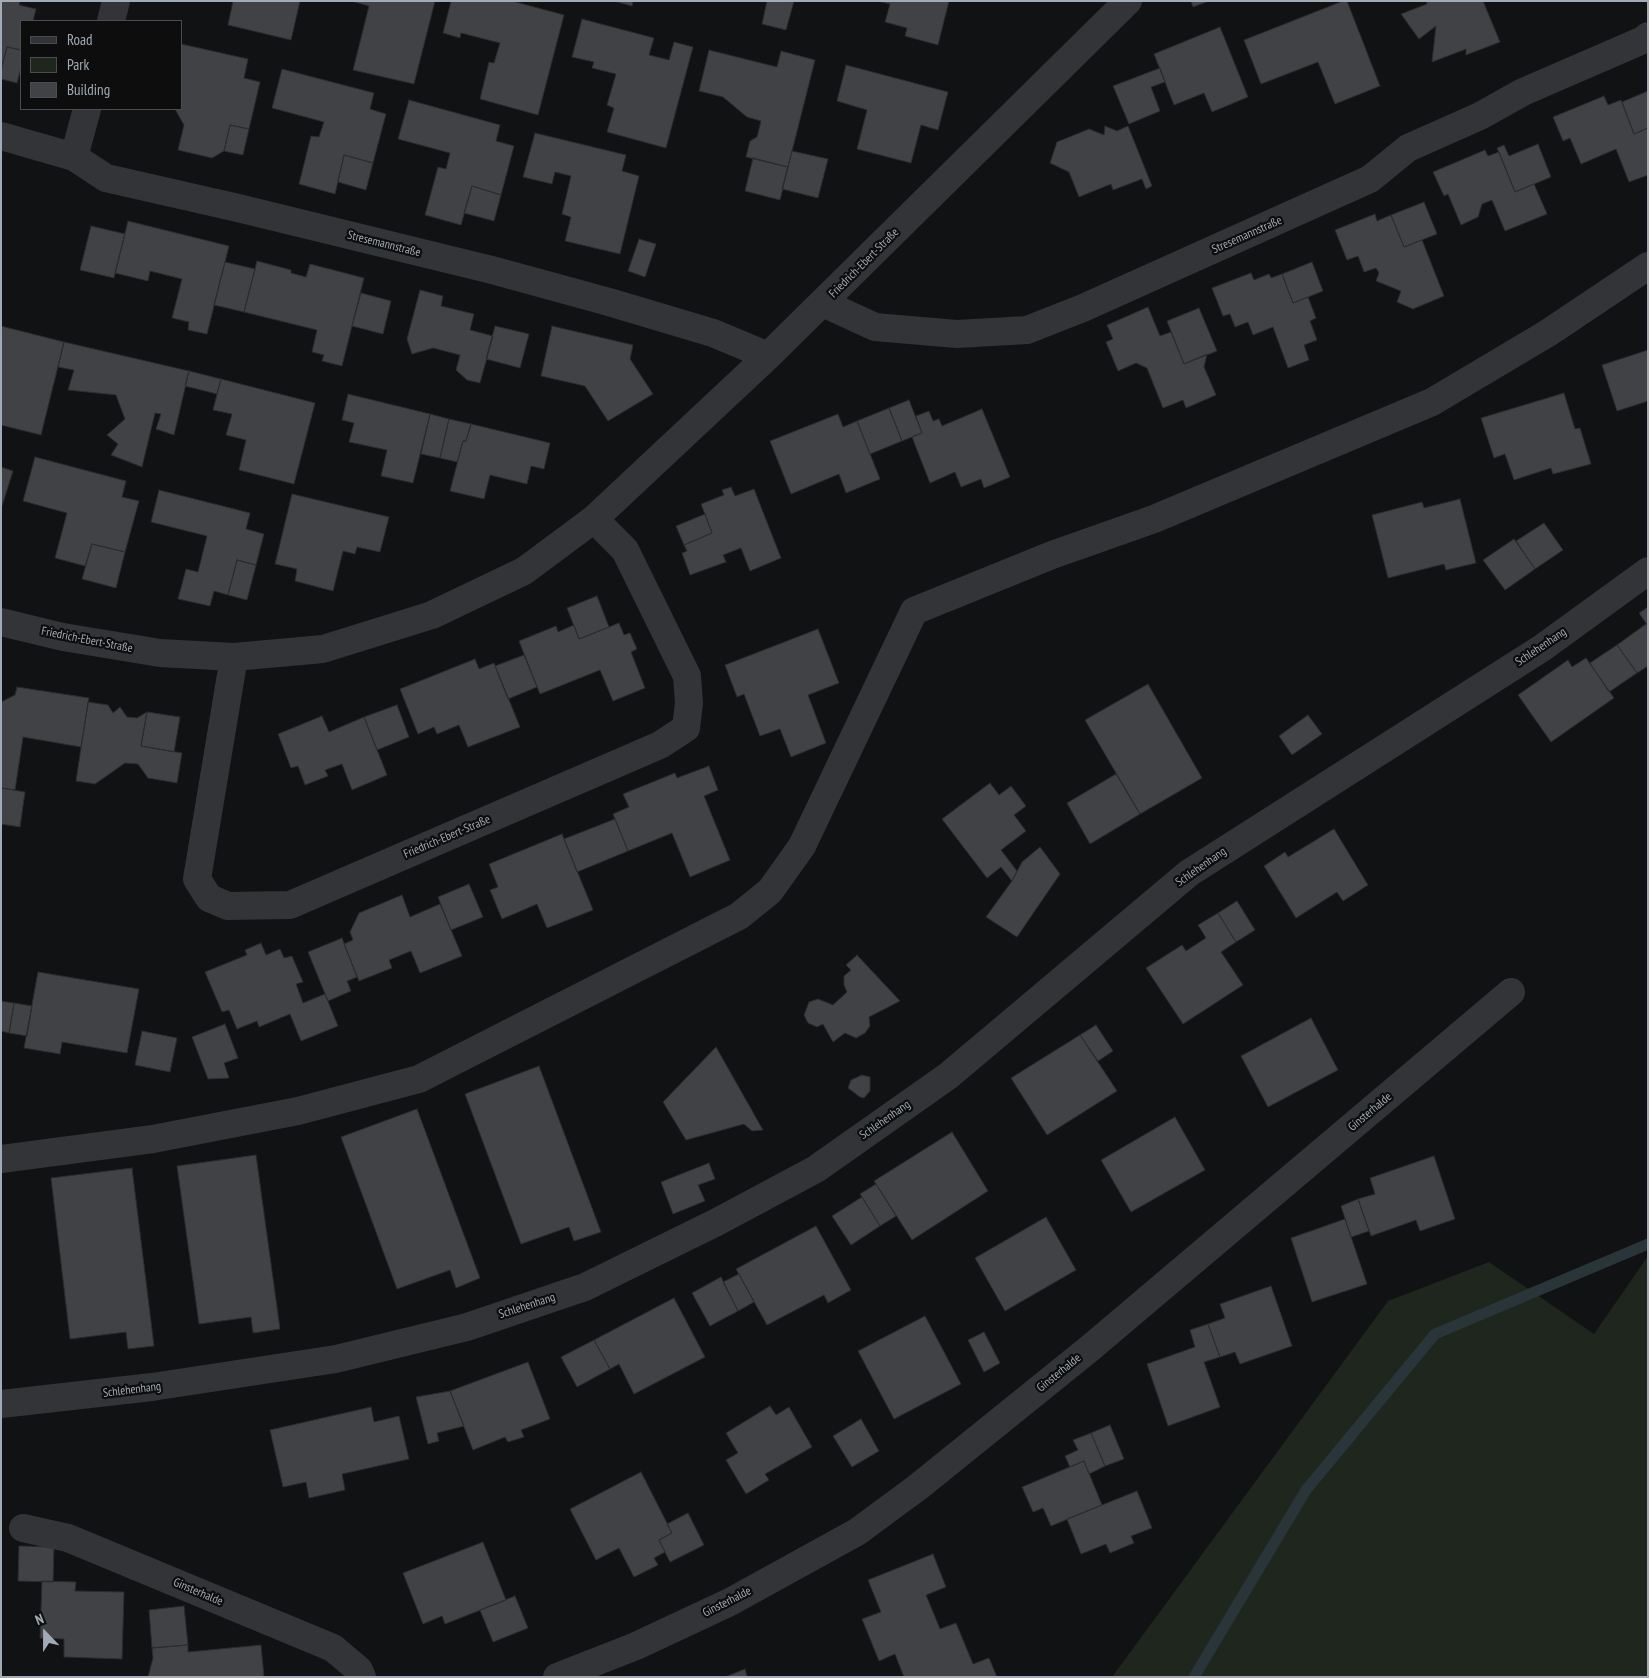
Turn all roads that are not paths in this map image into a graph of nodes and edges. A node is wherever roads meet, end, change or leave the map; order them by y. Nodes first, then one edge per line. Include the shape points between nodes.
1 (116, 1) edge
2 (1128, 1) edge
3 (111, 20) edge
4 (1648, 36) edge
5 (87, 110) edge
6 (1, 136) edge
7 (74, 156) junction
8 (1648, 266) edge
9 (823, 303) junction
10 (768, 356) junction
11 (594, 519) junction
12 (1648, 571) edge
13 (1, 622) edge
14 (234, 657) junction
15 (1511, 992) dead end
16 (1, 1159) edge
17 (1, 1404) edge
18 (23, 1528) dead end
19 (362, 1677) edge
20 (558, 1677) edge

1 - 3 street
2 - 9 street, Friedrich-Ebert-Straße
4 - 9 street, Stresemannstraße via 1408,148 1370,179 1027,330 957,334 875,327
5 - 7 street
6 - 7 street, Stresemannstraße
7 - 10 street, Stresemannstraße via 106,178 609,302 712,333
8 - 16 street via 1548,333 1432,402 1154,518 914,611 802,846 770,891 739,916 419,1079 298,1110 153,1139
9 - 10 street, Friedrich-Ebert-Straße
10 - 11 street, Friedrich-Ebert-Straße
11 - 14 street, Friedrich-Ebert-Straße via 524,571 432,615 323,649
11 - 14 street, Friedrich-Ebert-Straße via 625,550 687,676 689,703 686,728 660,745 290,904 228,906 209,898 197,879
12 - 17 street, Schlehenhang via 1542,648 1189,874 948,1076 816,1169 717,1222 585,1287 467,1327 336,1359 152,1388
13 - 14 street, Friedrich-Ebert-Straße via 63,637 160,653
15 - 20 street, Ginsterhalde via 1089,1349 857,1532 730,1602 636,1646
18 - 19 street, Ginsterhalde via 68,1538 333,1648 359,1670

